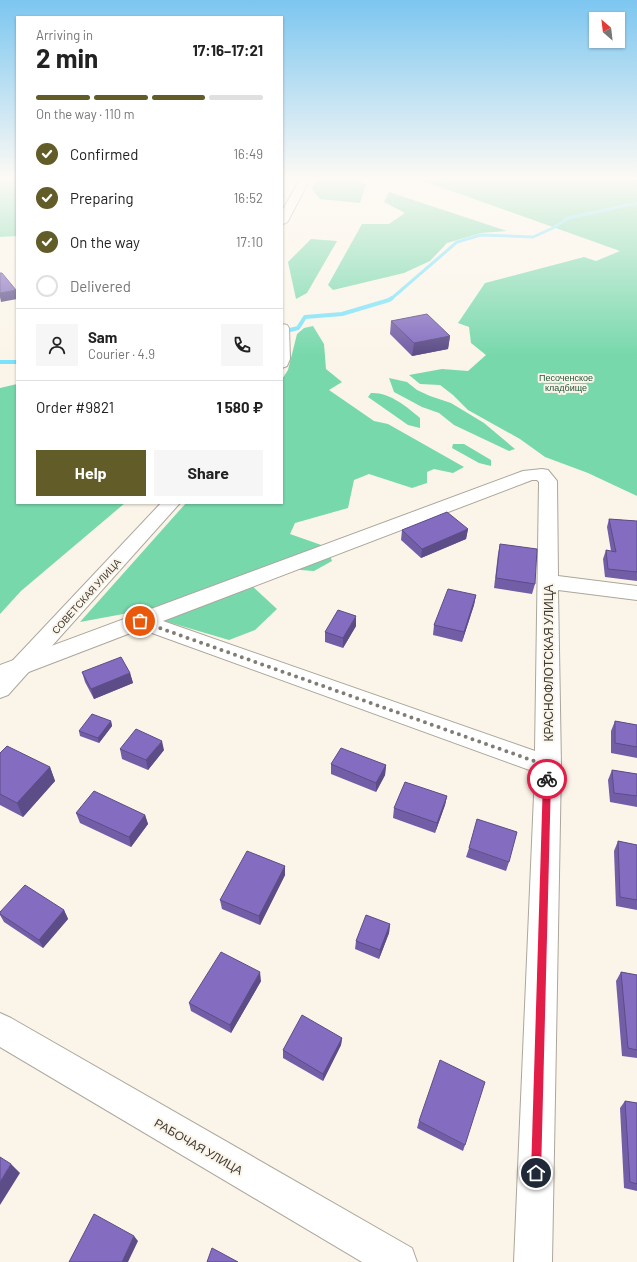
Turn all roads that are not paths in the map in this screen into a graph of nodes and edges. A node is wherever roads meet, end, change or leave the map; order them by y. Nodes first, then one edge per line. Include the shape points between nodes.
1 (283, 335) edge
2 (283, 360) edge
3 (170, 504) edge
4 (548, 582) junction
5 (637, 593) edge
6 (140, 621) junction
7 (23, 665) junction
8 (0, 674) edge
9 (0, 689) edge
10 (548, 766) junction
11 (0, 1029) edge
12 (398, 1262) edge
13 (533, 1262) edge

1 - 2 street
3 - 7 street, СОВЕТСКАЯ УЛИЦА
4 - 5 street
4 - 6 street, КРАСНОФЛОТСКАЯ УЛИЦА via 548,481 542,474 529,475
4 - 10 street, КРАСНОФЛОТСКАЯ УЛИЦА
6 - 7 street
6 - 10 street
7 - 8 street
7 - 9 street, СОВЕТСКАЯ УЛИЦА
10 - 13 street, КРАСНОФЛОТСКАЯ УЛИЦА
11 - 12 street, РАБОЧАЯ УЛИЦА

